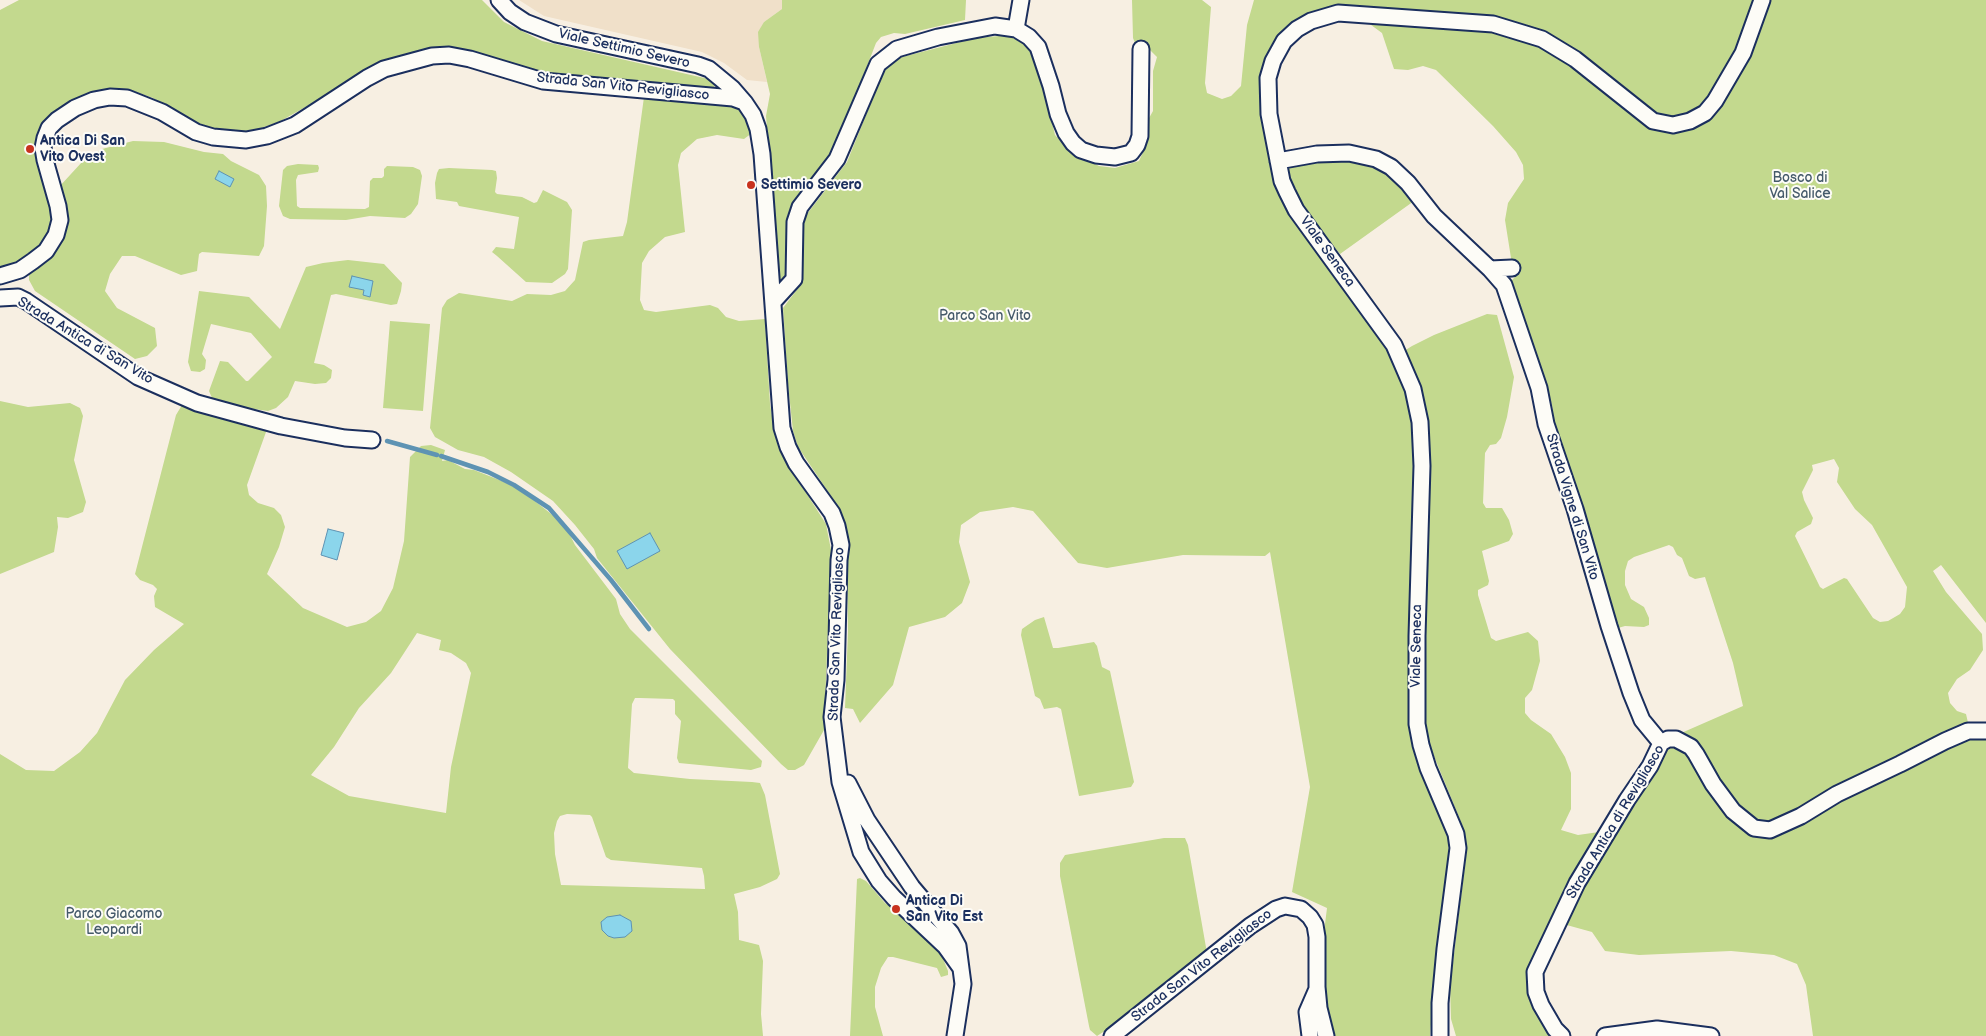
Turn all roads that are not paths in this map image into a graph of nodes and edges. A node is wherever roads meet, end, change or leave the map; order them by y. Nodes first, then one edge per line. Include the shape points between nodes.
1 (499, 0) edge
2 (1020, 0) edge
3 (1762, 0) edge
4 (1016, 29) junction
5 (1141, 49) dead end
6 (746, 103) junction
7 (1278, 161) junction
8 (1512, 268) dead end
9 (1490, 269) junction
10 (0, 276) edge
11 (0, 298) edge
12 (773, 302) junction
13 (372, 440) dead end
14 (1986, 731) edge
15 (1661, 743) junction
16 (838, 758) junction
17 (960, 966) junction
18 (1317, 987) junction
19 (956, 1036) edge
20 (1112, 1036) edge
21 (1310, 1036) edge
22 (1326, 1036) edge
23 (1440, 1036) edge
24 (1562, 1036) edge
25 (1605, 1036) edge
26 (1711, 1036) edge

1 - 6 street, Viale Settimio Severo via 525,22 556,34 709,69
2 - 4 street
3 - 7 street, Viale Seneca via 1743,53 1715,101 1706,113 1673,125 1653,120 1575,59 1542,39 1493,24 1357,13 1325,16 1297,29 1284,41 1273,61 1268,78 1268,107
4 - 5 street via 1038,46 1066,133 1081,150 1096,155 1115,157 1131,152 1138,145
4 - 12 street via 995,26 938,37 897,49 878,64 837,159 800,207 795,222 794,279
6 - 10 street, Strada San Vito Revigliasco via 733,98 543,81 449,55 432,56 384,69 295,125 246,140 196,132 162,112 127,98 94,100 57,120 44,138 44,160 60,220 56,235 46,251 33,261 20,270
6 - 12 street, Strada San Vito Revigliasco via 758,129 761,146
7 - 9 street, Strada Vigne di San Vito via 1317,154 1349,153 1376,159 1391,167 1434,216
7 - 23 street, Viale Seneca via 1282,181 1296,210 1394,345 1413,389 1420,422 1417,724 1428,768 1456,834 1458,848 1444,949
8 - 9 street
9 - 15 street, Strada Vigne di San Vito via 1504,285 1527,351 1546,424 1631,693 1642,720
11 - 13 street, Strada Antica di San Vito via 18,297 26,301 138,377 197,403 281,426
12 - 16 street, Strada San Vito Revigliasco via 782,428 796,463 832,513 841,545 832,717
14 - 15 street, Strada Antica di Revigliasco via 1968,731 1945,741 1770,830 1754,828 1733,810 1691,747 1676,739
15 - 24 street, Strada Antica di Revigliasco via 1577,883 1535,972 1536,992 1541,1005
16 - 17 street, Strada San Vito Revigliasco via 852,795 867,820 912,887 951,933 958,946
16 - 17 street, Strada San Vito Revigliasco via 840,782 861,852 879,881 945,946
17 - 19 street, Strada San Vito Revigliasco via 963,984
18 - 20 street, Strada San Vito Revigliasco via 1315,925 1301,909 1285,906 1250,926
18 - 21 street, Strada San Vito Revigliasco via 1307,1012
18 - 22 street, Strada San Vito Revigliasco
25 - 26 street via 1656,1029

